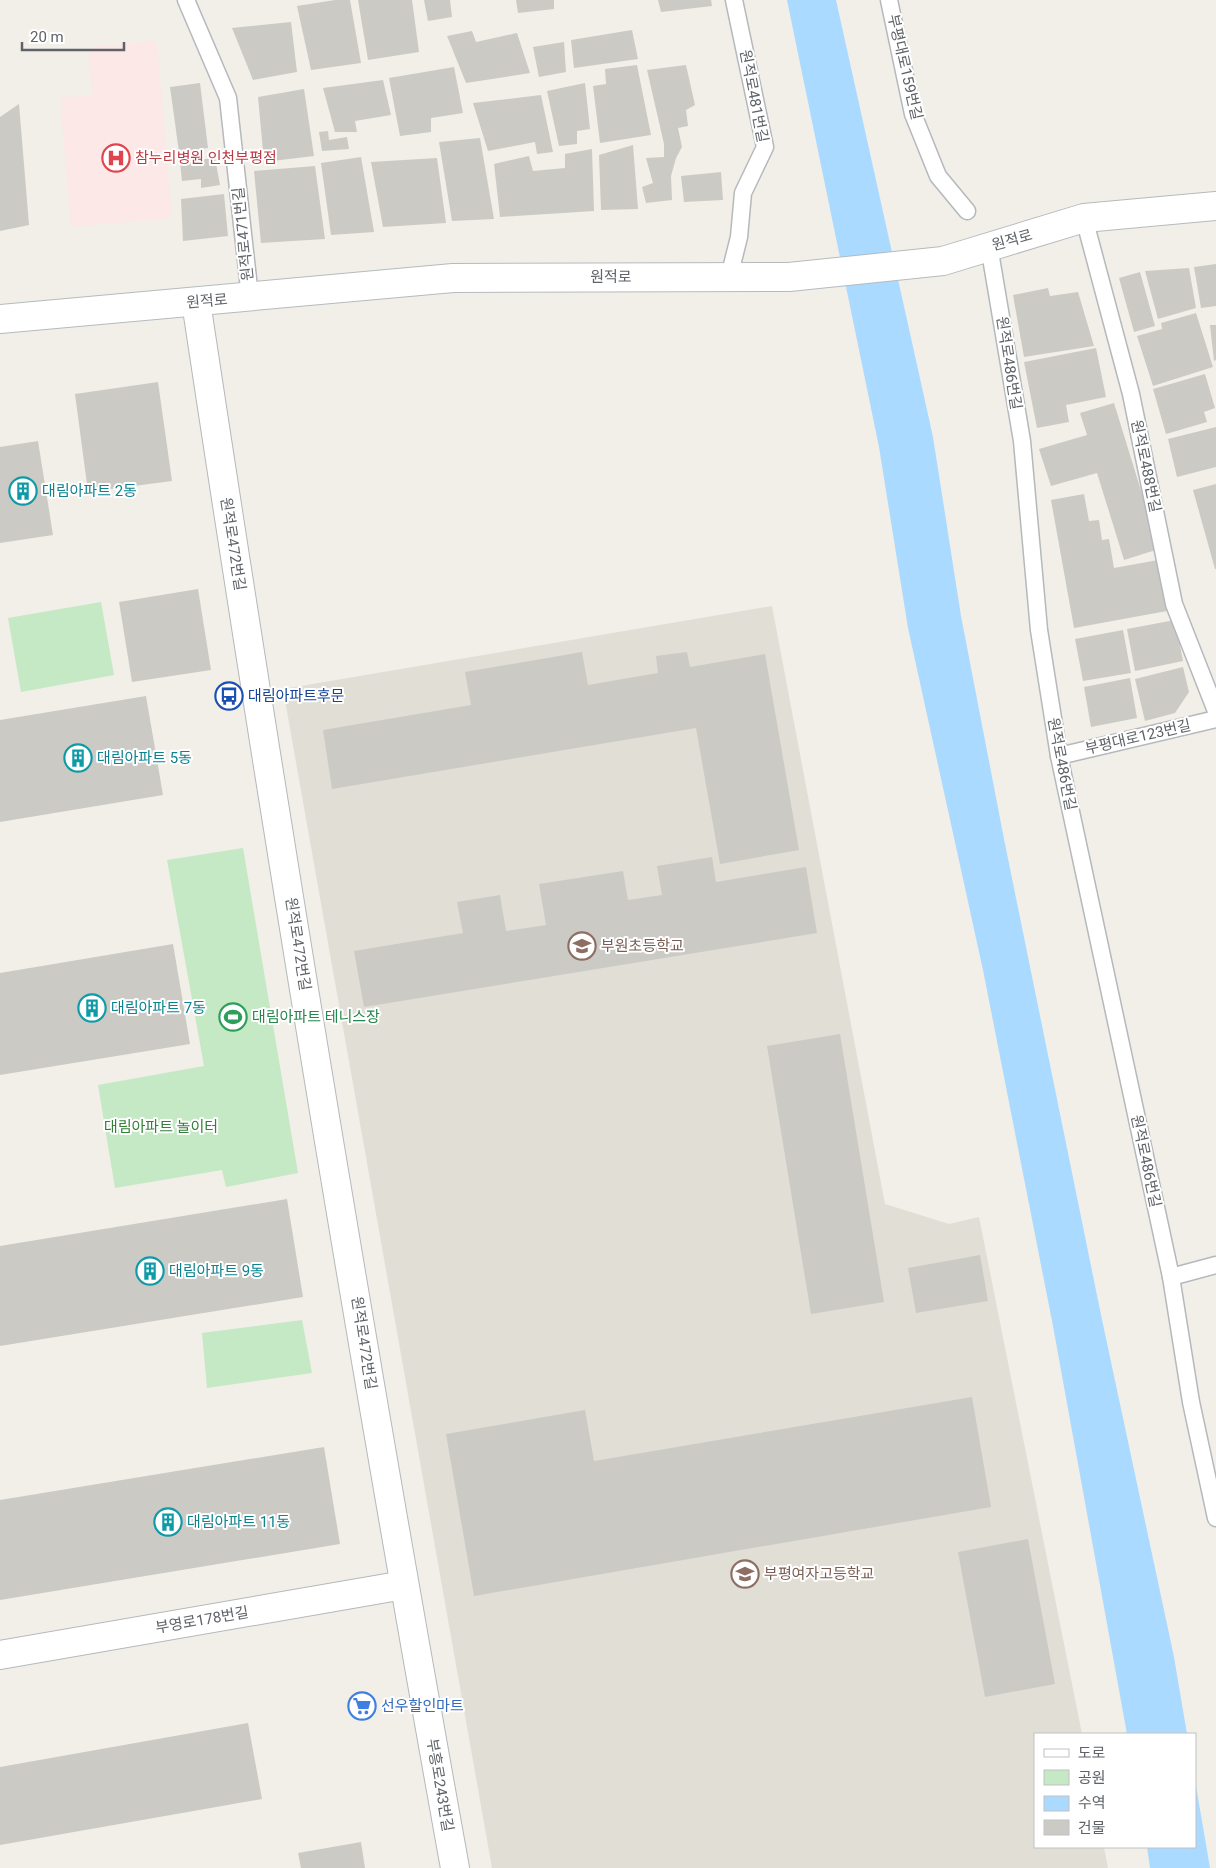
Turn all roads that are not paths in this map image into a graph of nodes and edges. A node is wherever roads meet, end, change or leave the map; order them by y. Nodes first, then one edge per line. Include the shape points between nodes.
1 (186, 0) edge
2 (734, 0) edge
3 (890, 0) edge
4 (1216, 206) edge
5 (967, 211) dead end
6 (1084, 218) junction
7 (990, 246) junction
8 (729, 277) junction
9 (250, 297) junction
10 (196, 302) junction
11 (0, 319) edge
12 (1216, 711) edge
13 (1216, 719) edge
14 (1059, 756) junction
15 (1216, 1265) edge
16 (1171, 1277) junction
17 (1216, 1518) edge
18 (404, 1585) junction
19 (0, 1655) edge
20 (455, 1868) edge

1 - 9 lane, 원적로471번길 via 228,98
2 - 8 lane, 원적로481번길 via 765,147 742,193 739,237
3 - 5 lane, 부평대로159번길 via 913,114 938,176
4 - 6 street, 원적로
6 - 7 street, 원적로
6 - 12 lane, 원적로488번길 via 1131,394 1174,604
7 - 8 street, 원적로 via 944,261 789,276
7 - 14 lane, 원적로486번길 via 1022,441 1039,630
8 - 9 street, 원적로 via 453,278
9 - 10 street, 원적로
10 - 11 street, 원적로
10 - 18 street, 원적로472번길 via 247,642
13 - 14 lane, 부평대로123번길
14 - 16 lane, 원적로486번길
15 - 16 lane
16 - 17 lane, 원적로486번길 via 1191,1402
18 - 19 street, 부영로178번길
18 - 20 street, 부흥로243번길

